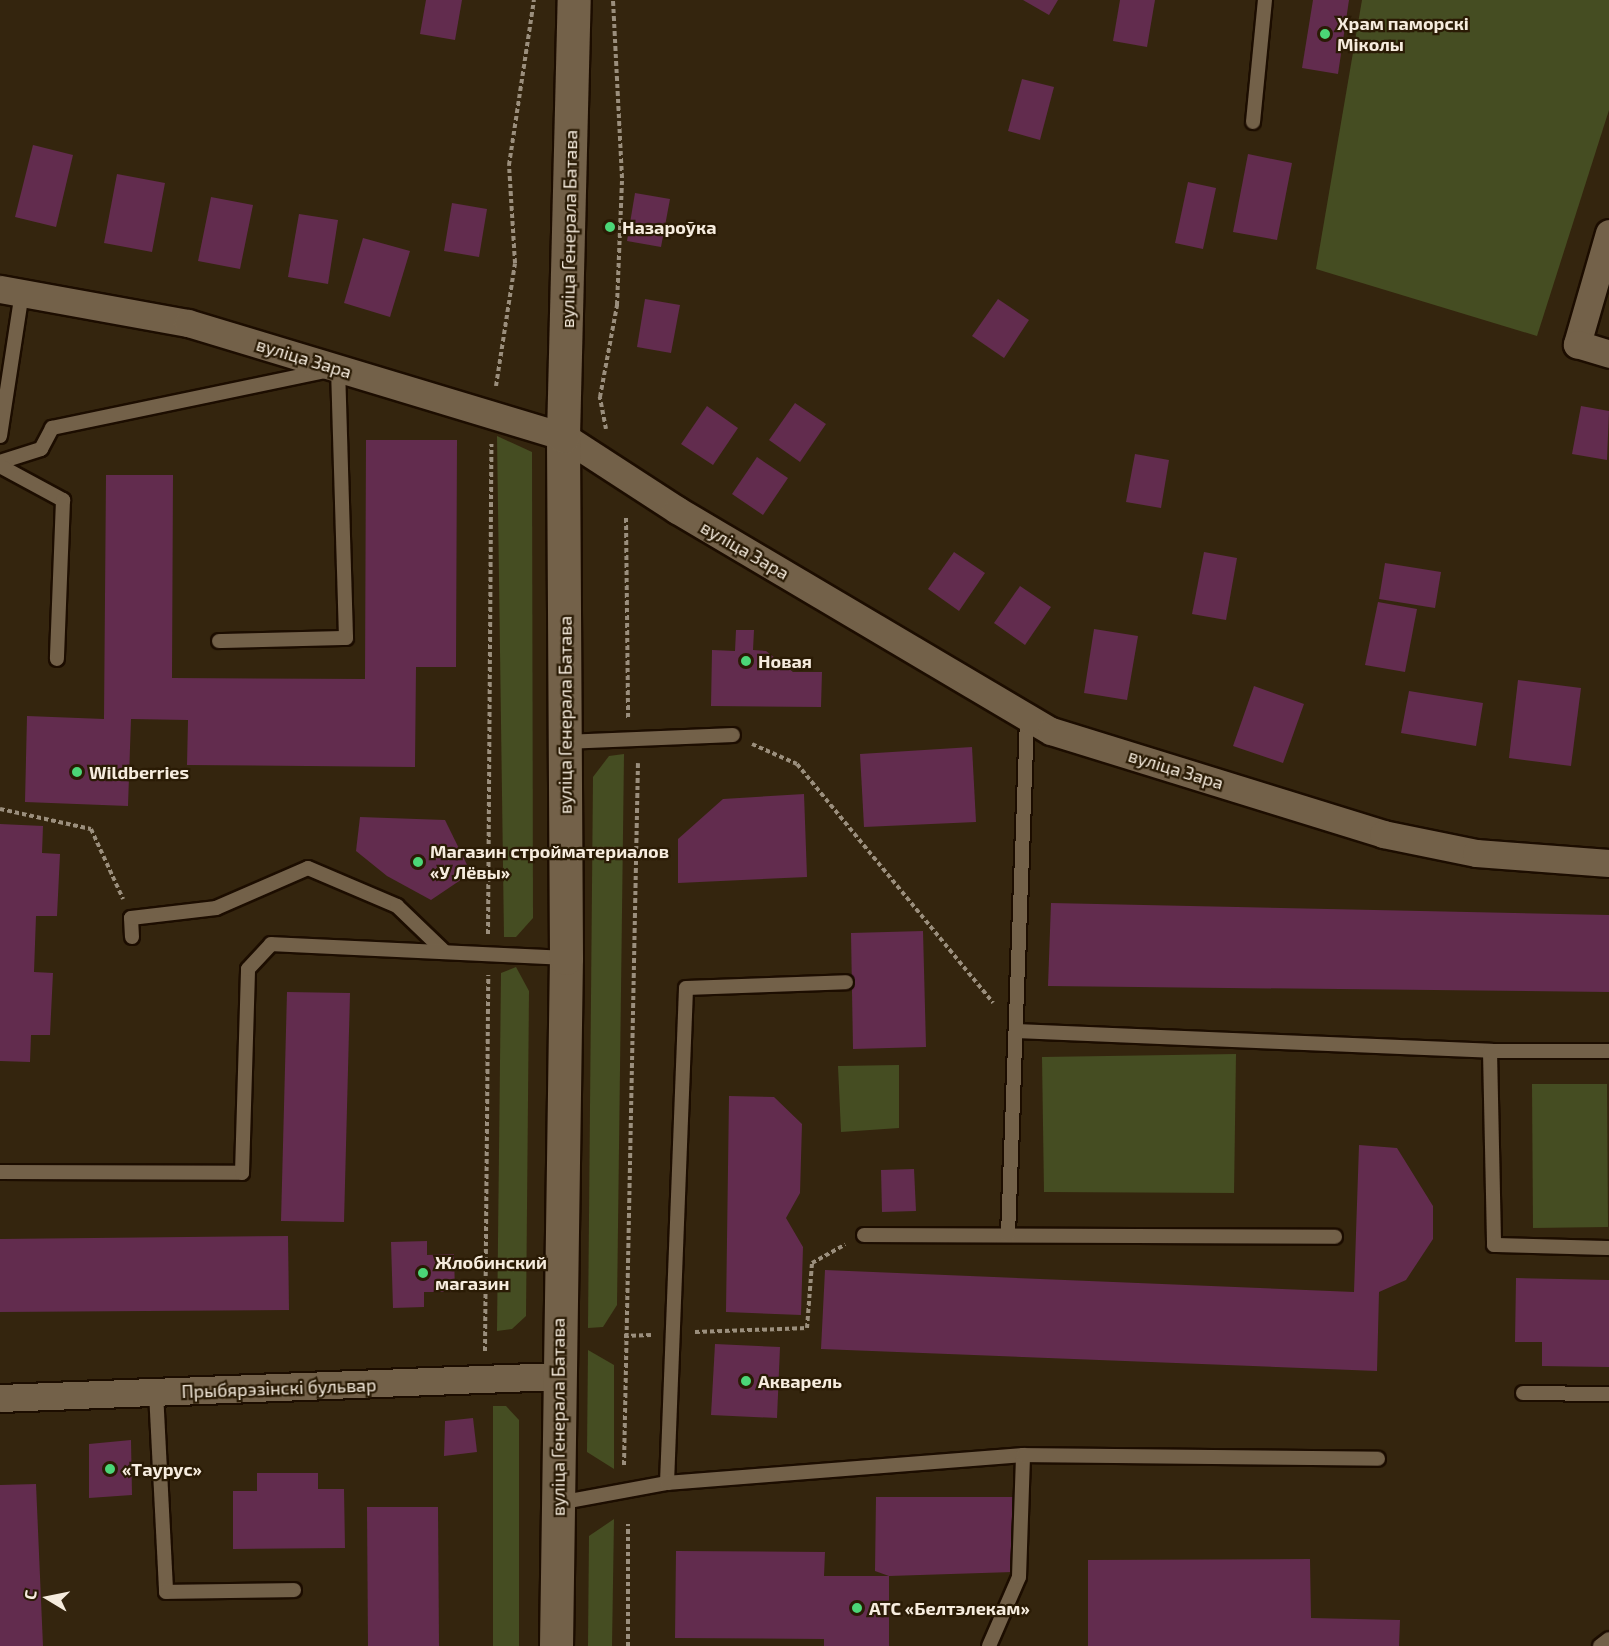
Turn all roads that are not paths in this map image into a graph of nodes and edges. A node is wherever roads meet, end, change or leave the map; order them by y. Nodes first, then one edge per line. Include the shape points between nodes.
1 (574, 0) edge
2 (1265, 0) edge
3 (1253, 122) dead end
4 (1609, 234) edge
5 (11, 290) edge
6 (1609, 354) edge
7 (338, 368) junction
8 (0, 436) edge
9 (564, 436) junction
10 (0, 464) edge
11 (219, 641) dead end
12 (57, 659) dead end
13 (1027, 719) junction
14 (733, 735) road end
15 (565, 742) junction
16 (1609, 863) edge
17 (132, 937) dead end
18 (445, 952) junction
19 (566, 958) junction
20 (846, 982) dead end
21 (1017, 1031) junction
22 (1490, 1051) junction
23 (1609, 1051) edge
24 (0, 1172) edge
25 (864, 1235) road end
26 (1008, 1235) junction
27 (1335, 1237) dead end
28 (1609, 1248) edge
29 (557, 1376) junction
30 (156, 1392) junction
31 (1523, 1393) dead end
32 (1609, 1394) edge
33 (0, 1398) edge
34 (1023, 1455) junction
35 (1378, 1459) dead end
36 (668, 1483) junction
37 (558, 1503) junction
38 (294, 1590) dead end
39 (1609, 1639) edge
40 (556, 1646) edge
41 (989, 1646) edge
42 (1600, 1646) edge

1 - 9 street, вуліца Генерала Батава
2 - 3 lane
4 - 6 street via 1577,344
5 - 7 street, вуліца Зара via 188,323
5 - 8 lane
7 - 9 street, вуліца Зара
7 - 10 lane via 52,428 41,449
7 - 11 lane via 346,638
9 - 13 street, вуліца Зара via 677,510 995,696
9 - 15 street, вуліца Генерала Батава
10 - 12 lane via 63,500
13 - 16 street, вуліца Зара via 1051,731 1383,834 1476,853
13 - 21 lane
14 - 15 lane
15 - 19 street, вуліца Генерала Батава
17 - 18 lane via 131,918 216,908 308,868 398,906
18 - 19 lane
18 - 24 lane via 271,944 248,969 242,1173
19 - 29 street, вуліца Генерала Батава
20 - 36 lane via 686,988
21 - 22 lane
21 - 26 lane
22 - 23 lane
22 - 28 lane via 1494,1245
25 - 26 lane
26 - 27 lane
29 - 30 street, Прыбярэзінскі бульвар
29 - 37 street, вуліца Генерала Батава
30 - 33 street, Прыбярэзінскі бульвар
30 - 38 lane via 166,1592
31 - 32 lane
34 - 35 lane
34 - 36 lane
34 - 41 lane via 1019,1577
36 - 37 lane
37 - 40 street, вуліца Генерала Батава
39 - 42 lane

